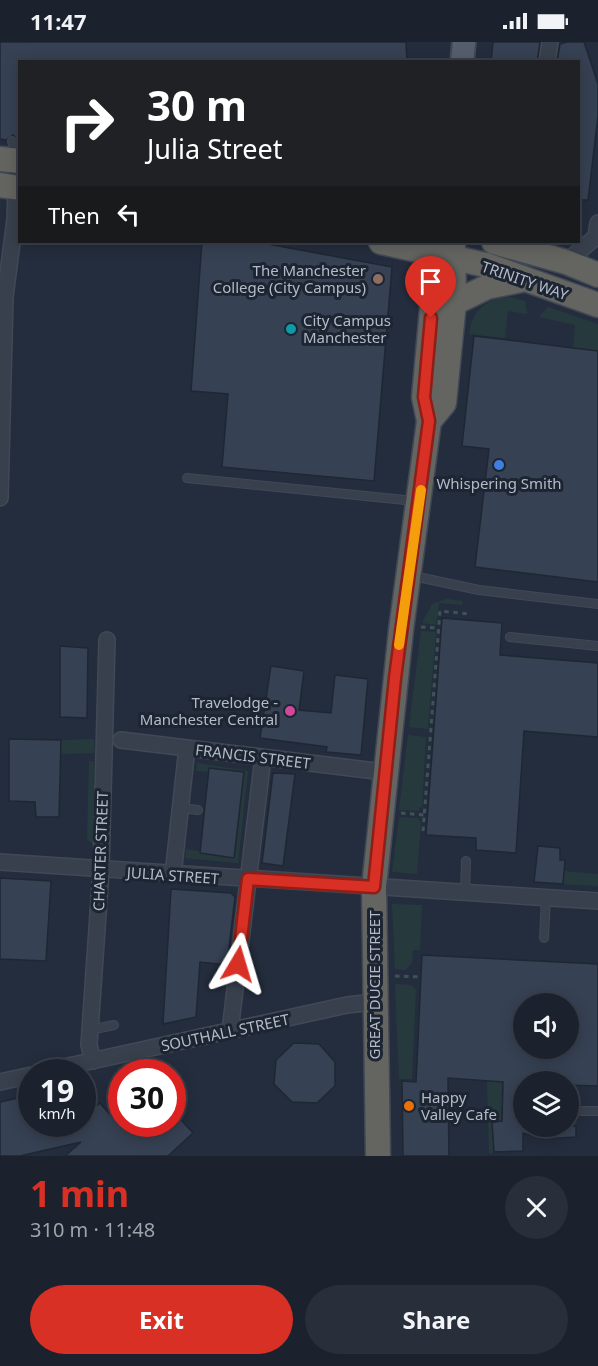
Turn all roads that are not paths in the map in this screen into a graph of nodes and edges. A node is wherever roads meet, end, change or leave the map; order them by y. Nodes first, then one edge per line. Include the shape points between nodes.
1 (464, 42) edge
2 (550, 42) edge
3 (462, 60) edge
4 (547, 60) edge
5 (14, 157) edge
6 (12, 187) edge
7 (597, 233) edge
8 (390, 243) edge
9 (498, 243) edge
10 (442, 249) edge
11 (566, 262) junction
12 (598, 274) edge
13 (521, 280) junction
14 (3, 297) edge
15 (454, 303) junction
16 (598, 305) edge
17 (429, 421) junction
18 (187, 478) dead end
19 (0, 498) edge
20 (419, 502) junction
21 (410, 576) junction
22 (598, 604) edge
23 (510, 637) dead end
24 (107, 640) dead end
25 (598, 646) edge
26 (121, 740) dead end
27 (187, 748) junction
28 (263, 757) junction
29 (384, 772) junction
30 (180, 808) junction
31 (198, 810) dead end
32 (466, 861) dead end
33 (0, 862) edge
34 (101, 870) junction
35 (173, 875) junction
36 (248, 879) junction
37 (374, 887) junction
38 (465, 893) junction
39 (546, 898) junction
40 (598, 901) edge
41 (544, 938) dead end
42 (374, 1002) junction
43 (114, 1025) dead end
44 (90, 1030) junction
45 (230, 1031) junction
46 (92, 1059) edge
47 (96, 1060) edge
48 (18, 1078) edge
49 (0, 1082) edge
50 (581, 1111) dead end
51 (598, 1112) edge
52 (378, 1156) edge

1 - 3 main road
2 - 4 street
5 - 6 street
6 - 14 street
7 - 11 street
8 - 10 highway, TRINITY WAY
9 - 11 highway, TRINITY WAY
10 - 13 highway, TRINITY WAY
10 - 15 highway, GREAT DUCIE STREET
10 - 17 highway, GREAT DUCIE STREET via 433,298 424,397
11 - 12 highway, TRINITY WAY
13 - 15 highway via 487,287
13 - 16 highway, TRINITY WAY
14 - 19 street
15 - 17 highway, GREAT DUCIE STREET via 444,403
17 - 20 highway, GREAT DUCIE STREET
18 - 20 lane
20 - 21 highway, GREAT DUCIE STREET
21 - 22 lane via 479,590
21 - 29 highway, GREAT DUCIE STREET
23 - 25 lane
24 - 34 street, CHARTER STREET
26 - 27 street, FRANCIS STREET
27 - 28 street, FRANCIS STREET
27 - 30 street
28 - 29 street, FRANCIS STREET
28 - 36 street
29 - 37 highway, GREAT DUCIE STREET
30 - 31 lane
30 - 35 street
32 - 38 lane
33 - 34 street, JULIA STREET
34 - 35 street, JULIA STREET
34 - 44 street, CHARTER STREET
35 - 36 street, JULIA STREET
36 - 37 street, JULIA STREET
36 - 45 street
37 - 38 street, JULIA STREET
37 - 42 highway, GREAT DUCIE STREET
38 - 39 street, JULIA STREET
39 - 40 street, JULIA STREET
39 - 41 lane
42 - 45 street, SOUTHALL STREET
42 - 52 highway, GREAT DUCIE STREET
43 - 44 lane
44 - 46 street, CHARTER STREET
45 - 47 street, SOUTHALL STREET
48 - 49 street
50 - 51 lane

